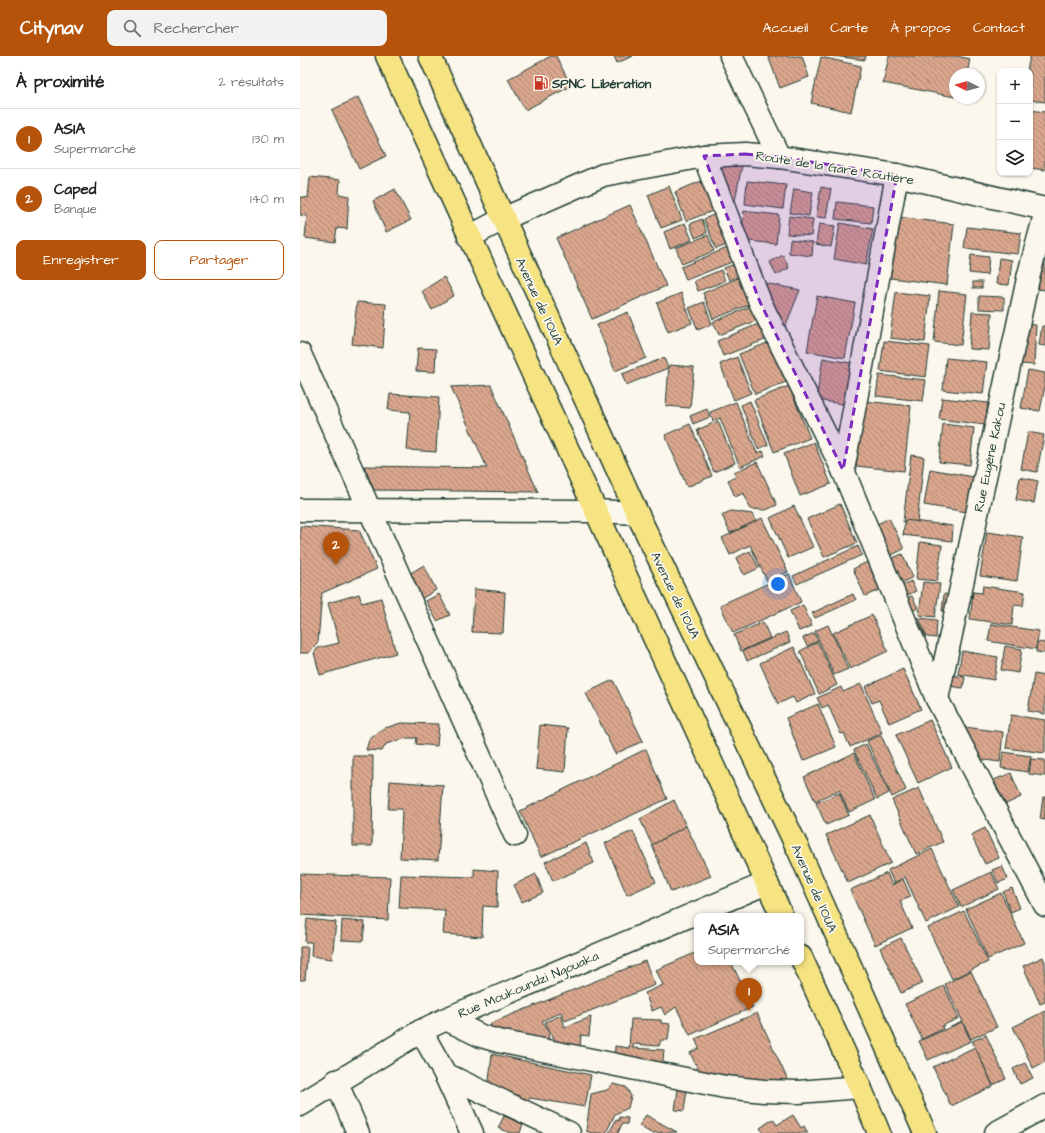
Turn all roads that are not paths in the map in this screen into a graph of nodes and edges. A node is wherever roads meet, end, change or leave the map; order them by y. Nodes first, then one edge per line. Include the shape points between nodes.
1 (387, 56) edge
2 (430, 56) edge
3 (731, 56) edge
4 (704, 156) junction
5 (779, 157) junction
6 (896, 174) junction
7 (1045, 209) edge
8 (1045, 215) edge
9 (503, 219) junction
10 (469, 237) junction
11 (300, 354) edge
12 (843, 470) junction
13 (300, 510) edge
14 (371, 510) junction
15 (596, 511) junction
16 (637, 513) junction
17 (937, 699) junction
18 (515, 835) dead end
19 (767, 883) junction
20 (1045, 904) edge
21 (696, 913) edge
22 (781, 913) edge
23 (694, 914) edge
24 (804, 964) edge
25 (446, 1019) junction
26 (421, 1031) junction
27 (445, 1074) junction
28 (336, 1081) junction
29 (860, 1087) junction
30 (300, 1105) edge
31 (1045, 1106) edge
32 (358, 1133) edge
33 (472, 1133) edge
34 (569, 1133) edge
35 (878, 1133) edge
36 (926, 1133) edge
37 (996, 1133) edge

1 - 10 main road
2 - 9 main road, Avenue de l'OUA
3 - 5 street
4 - 5 street, Route de la Gare Routière via 744,154
4 - 9 street, Route de la Gare Routière via 602,175
4 - 12 street via 760,302
5 - 6 street, Route de la Gare Routière
6 - 7 street, Route de la Gare Routière
6 - 12 street
8 - 17 street, Rue Eugène Kakou
9 - 10 street, Route de la Gare Routière
9 - 16 main road, Avenue de l'OUA
10 - 15 main road
11 - 14 street
12 - 17 street
13 - 14 street
14 - 15 street
14 - 18 street
15 - 16 street
15 - 19 main road
16 - 36 main road, Avenue de l'OUA via 799,851
17 - 20 street
19 - 21 street, Rue Moukoundzi Ngouaka
19 - 22 main road
23 - 25 street, Rue Moukoundzi Ngouaka
24 - 29 main road
25 - 26 street, Rue Moukoundzi Ngouaka
25 - 29 street via 481,1036 725,1087 798,1092
26 - 27 street
26 - 28 street, Rue Moukoundzi Ngouaka
27 - 33 street
27 - 34 street
28 - 30 street, Rue Moukoundzi Ngouaka
28 - 32 street
29 - 35 main road
31 - 37 street

